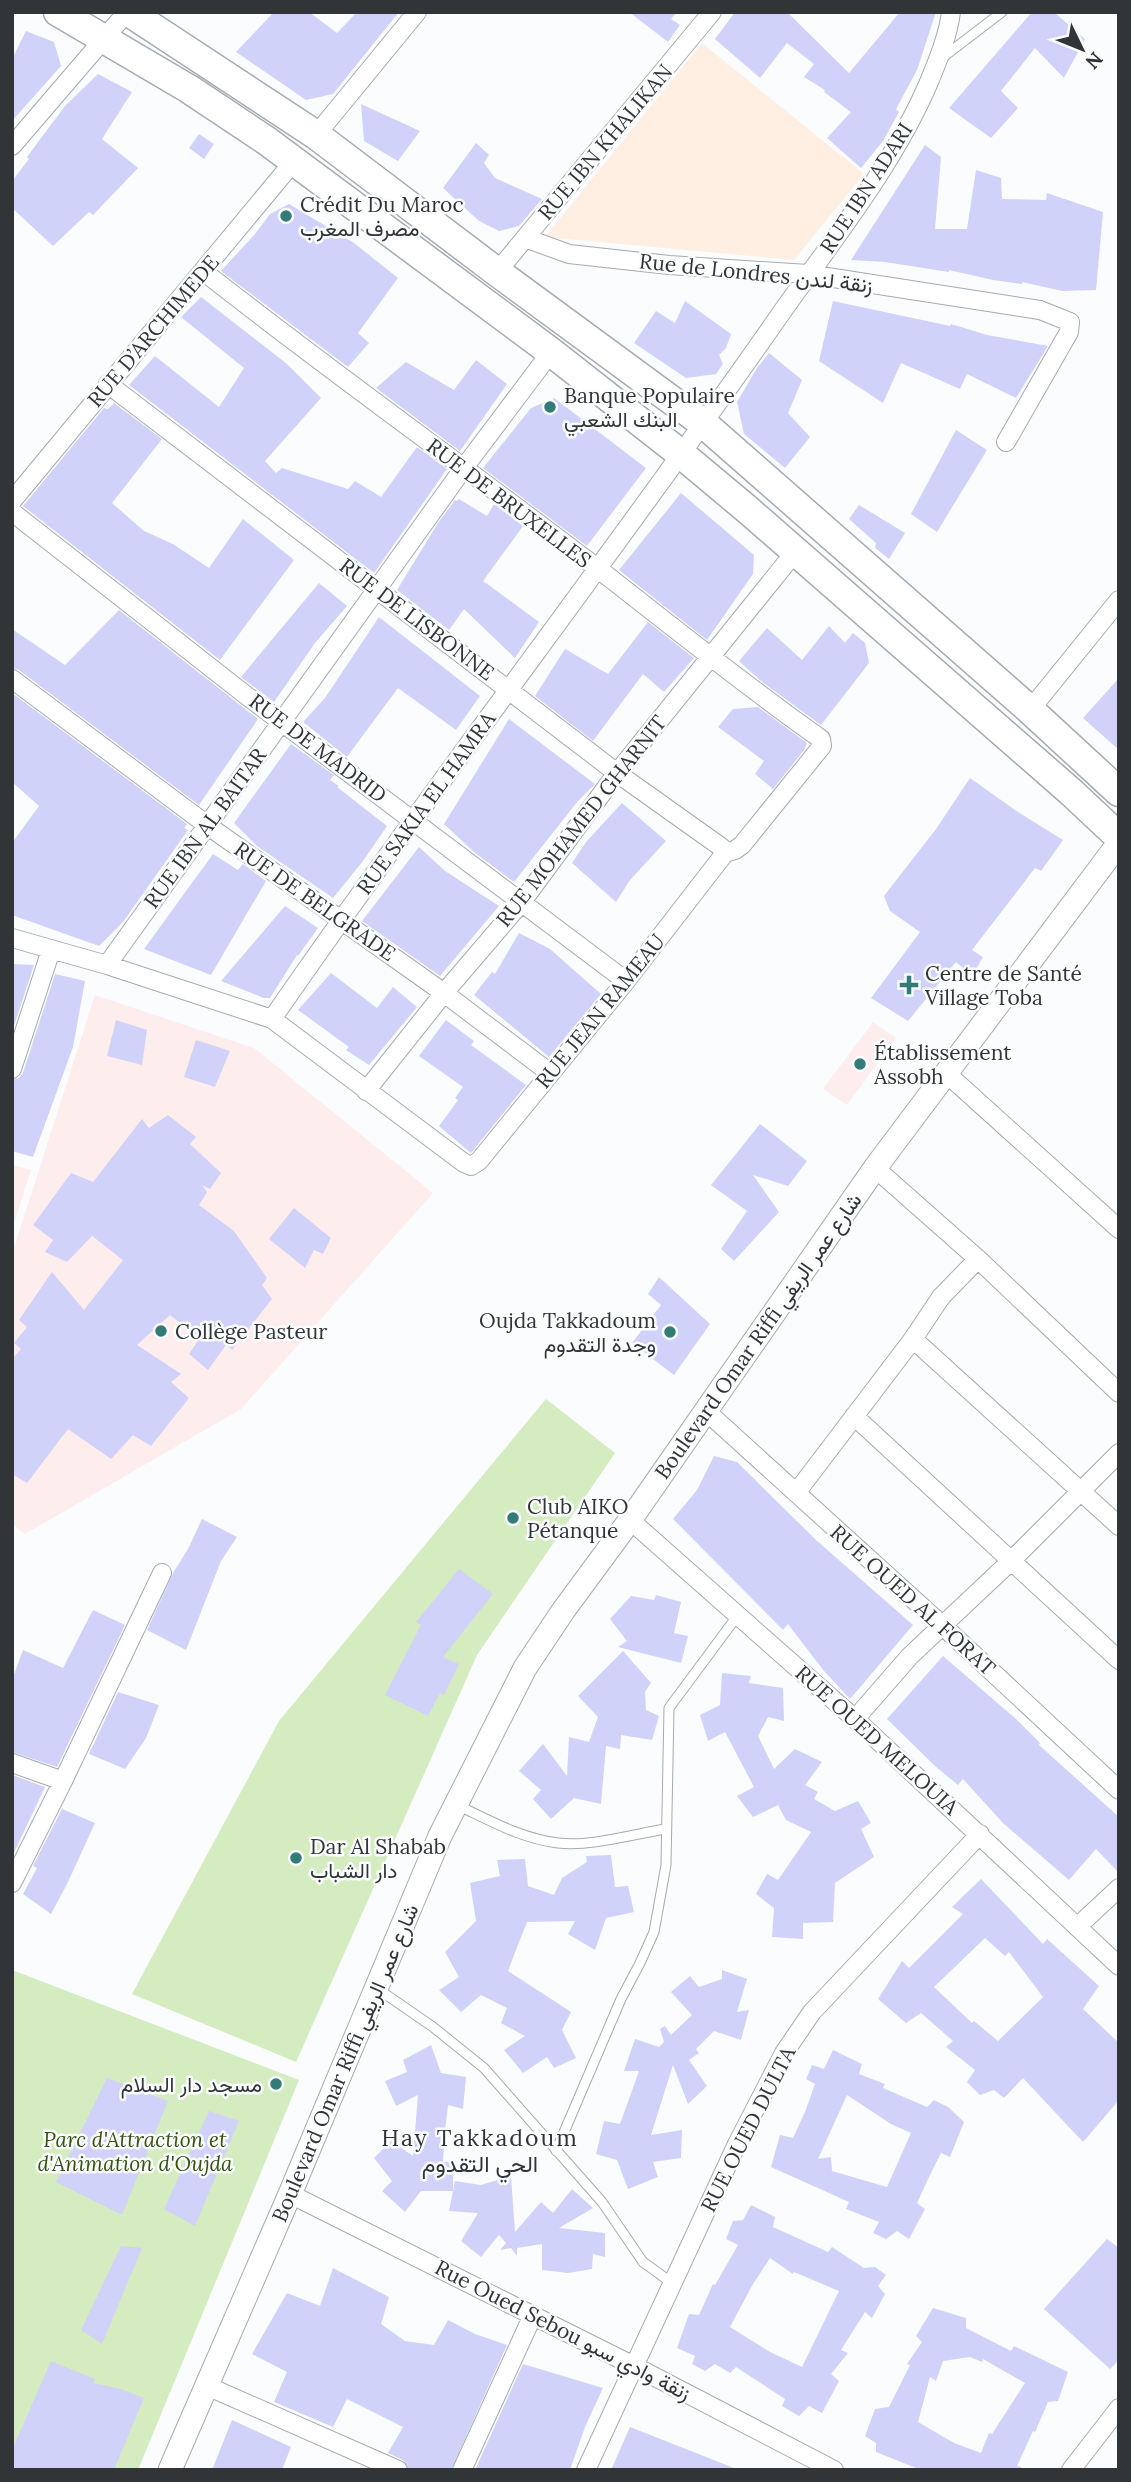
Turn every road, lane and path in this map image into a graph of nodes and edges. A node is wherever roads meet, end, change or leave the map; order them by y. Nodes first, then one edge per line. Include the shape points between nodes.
1 (58, 12) edge
2 (128, 12) edge
3 (417, 12) edge
4 (712, 12) edge
5 (951, 12) edge
6 (1002, 12) edge
7 (103, 38) junction
8 (938, 62) junction
9 (316, 135) junction
10 (12, 146) edge
11 (294, 161) junction
12 (525, 239) junction
13 (203, 271) junction
14 (497, 272) junction
15 (808, 274) junction
16 (551, 352) junction
17 (108, 384) junction
18 (704, 424) junction
19 (1006, 442) dead end
20 (681, 454) junction
21 (463, 469) junction
22 (12, 501) edge
23 (12, 512) edge
24 (795, 552) junction
25 (597, 568) junction
26 (378, 590) junction
27 (1119, 600) edge
28 (709, 657) junction
29 (12, 679) edge
30 (509, 689) junction
31 (1030, 710) junction
32 (282, 720) junction
33 (816, 735) joint
34 (617, 773) junction
35 (1119, 792) edge
36 (414, 820) junction
37 (207, 825) junction
38 (1119, 836) edge
39 (1119, 843) edge
40 (726, 853) junction
41 (521, 903) junction
42 (341, 919) junction
43 (12, 938) edge
44 (51, 950) junction
45 (107, 965) junction
46 (626, 981) junction
47 (444, 993) junction
48 (272, 1018) junction
49 (12, 1069) edge
50 (550, 1073) junction
51 (946, 1073) junction
52 (366, 1091) junction
53 (875, 1168) junction
54 (1119, 1229) edge
55 (978, 1259) junction
56 (913, 1339) junction
57 (1119, 1393) edge
58 (706, 1411) junction
59 (854, 1416) junction
60 (1119, 1453) edge
61 (1082, 1492) junction
62 (796, 1493) junction
63 (630, 1520) junction
64 (1119, 1526) edge
65 (1012, 1561) junction
66 (162, 1573) dead end
67 (738, 1615) junction
68 (944, 1627) junction
69 (1119, 1660) edge
70 (855, 1719) junction
71 (12, 1763) edge
72 (63, 1782) junction
73 (1119, 1790) edge
74 (455, 1804) junction
75 (666, 1829) junction
76 (980, 1834) junction
77 (12, 1882) edge
78 (1119, 1888) edge
79 (1077, 1927) junction
80 (1119, 1966) edge
81 (377, 1988) junction
82 (556, 2151) junction
83 (290, 2194) junction
84 (672, 2283) junction
85 (533, 2315) junction
86 (634, 2366) junction
87 (207, 2386) junction
88 (1119, 2409) edge
89 (170, 2470) edge
90 (398, 2470) edge
91 (461, 2470) edge
92 (586, 2470) edge
93 (834, 2470) edge
94 (1072, 2470) edge

1 - 7 main road
2 - 7 street
2 - 9 main road
3 - 9 street
4 - 12 street, RUE IBN KHALIKAN
5 - 8 street, RUE IBN ADARI
6 - 8 lane
7 - 10 street
7 - 11 main road via 189,89
8 - 15 street, RUE IBN ADARI via 905,131
9 - 14 main road
11 - 13 street, RUE D’ARCHIMEDE
11 - 16 main road
12 - 14 street, RUE IBN KHALIKAN
12 - 15 street, Rue de Londres زنقة لندن via 569,254
13 - 17 street, RUE D’ARCHIMEDE
13 - 21 street, RUE DE BRUXELLES
14 - 18 main road
15 - 18 street, RUE IBN ADARI
15 - 19 street, Rue de Londres زنقة لندن via 1040,310 1070,322 1069,332
16 - 20 main road
16 - 21 street, RUE IBN AL BAITAR
17 - 22 street, RUE D’ARCHIMEDE
17 - 26 street, RUE DE LISBONNE
18 - 20 street, RUE IBN ADARI
18 - 31 main road
20 - 24 main road
20 - 25 street, RUE SAKIA EL HAMRA
21 - 25 street, RUE DE BRUXELLES
21 - 26 street, RUE IBN AL BAITAR
23 - 32 street, RUE DE MADRID
24 - 28 street, RUE MOHAMED GHARNIT
24 - 38 main road
25 - 28 street, RUE DE BRUXELLES
25 - 30 street, RUE SAKIA EL HAMRA
26 - 30 street, RUE DE LISBONNE
26 - 32 street, RUE IBN AL BAITAR
27 - 31 street
28 - 33 street, RUE DE BRUXELLES
28 - 34 street, RUE MOHAMED GHARNIT
29 - 37 street, RUE DE BELGRADE
30 - 34 street, RUE DE LISBONNE
30 - 36 street, RUE SAKIA EL HAMRA
31 - 35 main road
32 - 36 street, RUE DE MADRID
32 - 37 street, RUE IBN AL BAITAR
33 - 40 street, RUE JEAN RAMEAU via 822,746 742,845
34 - 40 street, RUE DE LISBONNE
34 - 41 street, RUE MOHAMED GHARNIT
36 - 41 street, RUE DE MADRID
36 - 42 street, RUE SAKIA EL HAMRA
37 - 42 street, RUE DE BELGRADE
37 - 45 street, RUE IBN AL BAITAR
39 - 51 street, Boulevard Omar Riffi شارع عمر الريفي
40 - 46 street, RUE JEAN RAMEAU
41 - 46 street, RUE DE MADRID
41 - 47 street, RUE MOHAMED GHARNIT
42 - 47 street, RUE DE BELGRADE
42 - 48 street, RUE SAKIA EL HAMRA
43 - 44 street
44 - 45 street
44 - 49 street
45 - 48 street
46 - 50 street, RUE JEAN RAMEAU
47 - 50 street, RUE DE BELGRADE
47 - 52 street, RUE MOHAMED GHARNIT
48 - 52 street
50 - 52 street, RUE JEAN RAMEAU via 471,1166
51 - 53 street, Boulevard Omar Riffi شارع عمر الريفي
51 - 54 street
53 - 55 street
53 - 58 street, Boulevard Omar Riffi شارع عمر الريفي
55 - 56 street via 941,1297
55 - 57 street
56 - 59 street
56 - 61 street
58 - 62 street, RUE OUED AL FORAT
58 - 63 street, Boulevard Omar Riffi شارع عمر الريفي
59 - 62 street
59 - 65 street
60 - 61 street
61 - 64 street
61 - 65 street
62 - 68 street, RUE OUED AL FORAT
63 - 67 street, RUE OUED MELOUIA
63 - 74 street, Boulevard Omar Riffi شارع عمر الريفي via 526,1668
65 - 68 street
65 - 69 street
66 - 72 street
67 - 70 street, RUE OUED MELOUIA
67 - 75 lane via 669,1708
68 - 70 street via 910,1656
68 - 73 street, RUE OUED AL FORAT
70 - 76 street, RUE OUED MELOUIA
71 - 72 street
72 - 77 street
74 - 75 lane via 517,1833 559,1843
74 - 81 street, Boulevard Omar Riffi شارع عمر الريفي
75 - 82 lane via 666,1865 654,1932
76 - 79 street, RUE OUED MELOUIA
76 - 84 street, RUE OUED DULTA via 805,2022 764,2090
78 - 79 street
79 - 80 street, RUE OUED MELOUIA
81 - 82 lane via 484,2068
81 - 83 street, Boulevard Omar Riffi شارع عمر الريفي
82 - 84 lane via 602,2202 643,2262
83 - 85 street, Rue Oued Sebou زنقة وادي سبو
83 - 87 street, Boulevard Omar Riffi شارع عمر الريفي
84 - 86 street, RUE OUED DULTA
85 - 86 street, Rue Oued Sebou زنقة وادي سبو
85 - 91 street
86 - 92 street, RUE OUED DULTA
86 - 93 street, Rue Oued Sebou زنقة وادي سبو
87 - 89 street, Boulevard Omar Riffi شارع عمر الريفي
87 - 90 street
88 - 94 street

